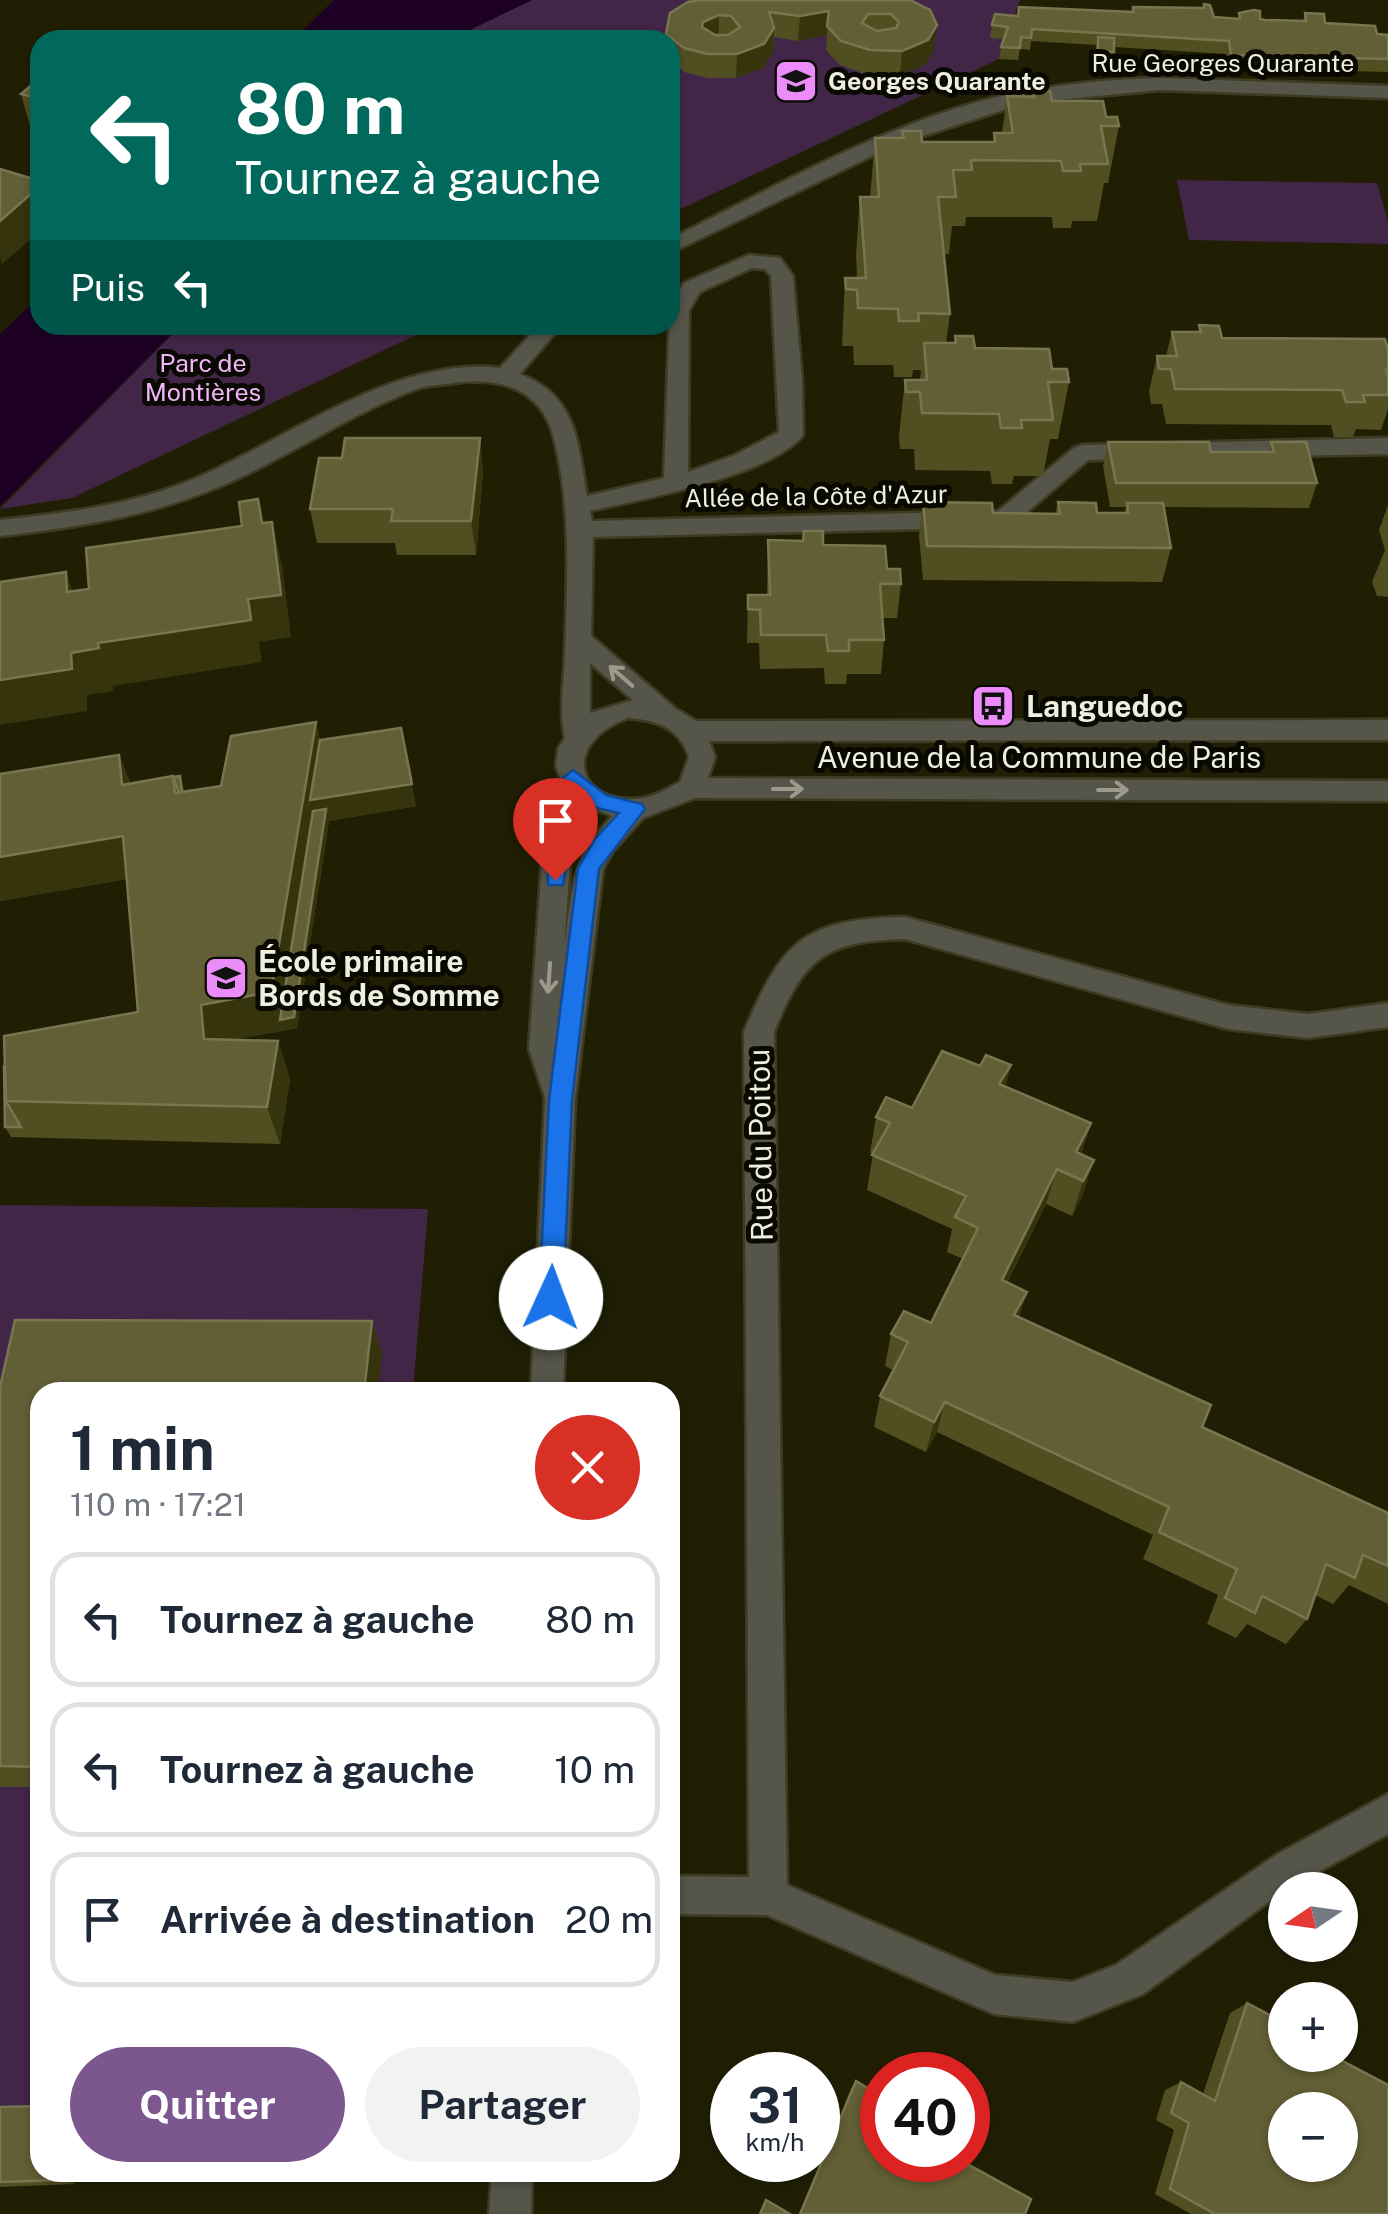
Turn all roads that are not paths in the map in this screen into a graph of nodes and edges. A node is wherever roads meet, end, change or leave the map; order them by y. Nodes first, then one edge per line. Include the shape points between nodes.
1 (1388, 92) edge
2 (680, 242) edge
3 (680, 307) edge
4 (542, 335) edge
5 (678, 335) edge
6 (505, 376) junction
7 (1388, 446) edge
8 (676, 482) junction
9 (580, 517) junction
10 (0, 528) edge
11 (576, 637) junction
12 (666, 714) junction
13 (692, 730) junction
14 (1388, 730) edge
15 (576, 735) junction
16 (573, 778) junction
17 (690, 788) junction
18 (1388, 790) edge
19 (635, 809) junction
20 (1388, 1015) edge
21 (560, 1100) junction
22 (547, 1382) edge
23 (1388, 1813) edge
24 (680, 1894) edge
25 (768, 1896) junction
26 (512, 2182) edge
27 (510, 2214) edge

1 - 2 street, Rue Georges Quarante via 1150,86 1024,97 904,135
3 - 8 street via 692,288 750,261 772,263 782,276 791,435 773,448
4 - 6 street
5 - 8 street
6 - 9 street via 536,388 555,410
6 - 10 street via 479,372 415,381 151,503
7 - 9 street, Allée de la Côte d'Azur via 1082,453 1004,519
8 - 9 street
9 - 11 street
12 -> 11 street
11 - 15 street
12 - 13 street
12 - 15 street via 616,712
13 - 14 street, Avenue de la Commune de Paris
13 - 17 street via 702,757
15 - 16 street via 568,756
16 - 19 street via 600,801
16 -> 21 street via 557,846 544,1049
17 -> 18 street, Avenue de la Commune de Paris
17 - 19 street
19 - 21 street via 588,868
20 - 25 street, Rue du Poitou via 1308,1026 1228,1018 905,928 858,928 821,940 794,960 759,1032
21 - 22 street
23 - 25 street via 1290,1868 1130,1980 1074,2002 994,1994
24 - 25 street
26 - 27 street

